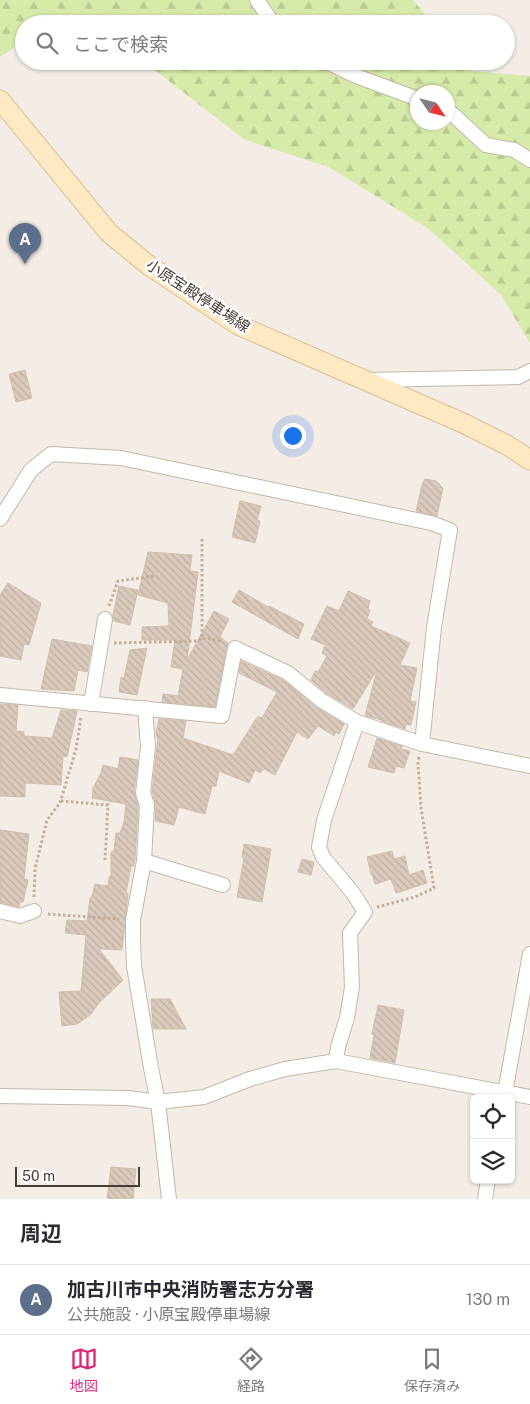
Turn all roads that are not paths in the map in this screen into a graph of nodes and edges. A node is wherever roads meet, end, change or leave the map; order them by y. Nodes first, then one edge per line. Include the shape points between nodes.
1 (257, 0) edge
2 (267, 15) edge
3 (344, 70) edge
4 (410, 96) edge
5 (0, 100) edge
6 (455, 116) edge
7 (530, 160) edge
8 (530, 371) edge
9 (362, 380) junction
10 (530, 460) edge
11 (0, 519) edge
12 (105, 619) road end
13 (0, 695) edge
14 (87, 704) junction
15 (145, 708) junction
16 (357, 722) junction
17 (422, 744) junction
18 (530, 766) edge
19 (144, 861) junction
20 (222, 885) dead end
21 (0, 911) edge
22 (34, 911) road end
23 (530, 954) edge
24 (336, 1061) junction
25 (499, 1094) edge
26 (504, 1094) edge
27 (0, 1096) edge
28 (515, 1096) edge
29 (530, 1097) edge
30 (158, 1102) junction
31 (487, 1184) edge
32 (168, 1199) edge
33 (485, 1199) edge

1 - 2 street
3 - 4 street
5 - 9 main road, 小原宝殿停車場線 via 109,233 147,264 238,326
6 - 7 street via 486,145 514,150
8 - 9 street via 518,377
9 - 10 main road, 小原宝殿停車場線 via 463,423
11 - 17 street via 31,470 51,454 121,458 432,523 450,530 434,627
12 - 14 street
13 - 14 street
14 - 15 street
15 - 16 street via 222,716 235,648 288,673 321,700
15 - 19 street via 148,747 143,793 147,805
16 - 17 street
16 - 24 street via 318,847 365,912 350,932 352,987
17 - 18 street
19 - 20 street
19 - 30 street via 133,920 134,966
21 - 22 street via 20,916
23 - 26 street
24 - 25 street
24 - 30 street via 284,1069 204,1097
27 - 30 street via 128,1098
28 - 29 street
30 - 32 street
31 - 33 street

